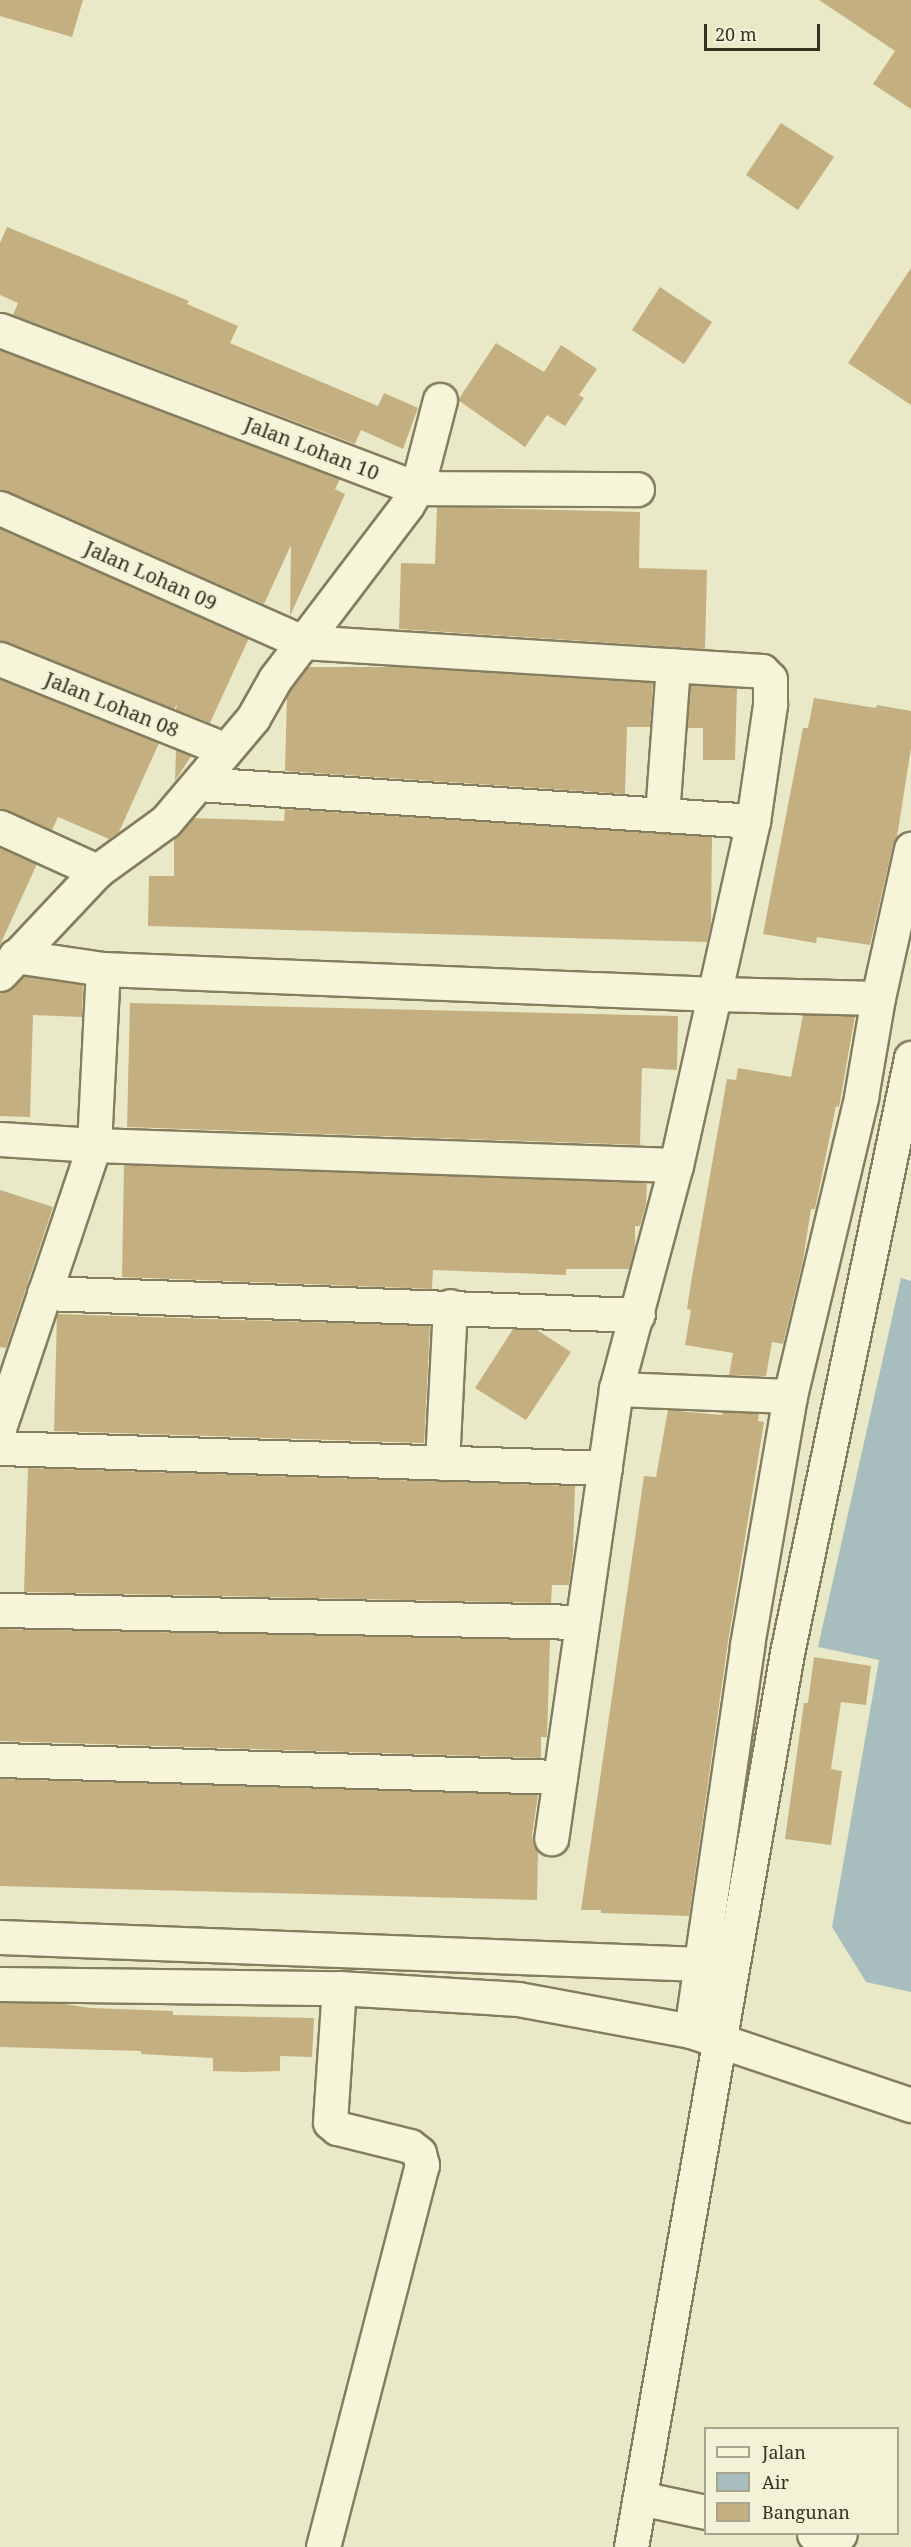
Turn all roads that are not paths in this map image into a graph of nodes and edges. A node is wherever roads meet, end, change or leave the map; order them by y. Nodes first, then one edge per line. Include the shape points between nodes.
1 (0, 330) edge
2 (440, 400) dead end
3 (417, 488) junction
4 (637, 489) dead end
5 (0, 508) edge
6 (303, 642) junction
7 (0, 659) edge
8 (673, 665) junction
9 (225, 749) junction
10 (199, 784) junction
11 (662, 815) junction
12 (753, 821) junction
13 (0, 827) edge
14 (909, 862) edge
15 (97, 871) junction
16 (7, 965) edge
17 (103, 969) junction
18 (715, 994) junction
19 (878, 998) junction
20 (911, 1058) edge
21 (861, 1097) junction
22 (907, 1101) edge
23 (0, 1139) edge
24 (94, 1145) junction
25 (676, 1165) junction
26 (44, 1293) junction
27 (450, 1306) junction
28 (638, 1315) junction
29 (616, 1389) junction
30 (790, 1396) junction
31 (0, 1425) edge
32 (0, 1448) edge
33 (442, 1463) junction
34 (605, 1468) junction
35 (0, 1610) edge
36 (581, 1622) junction
37 (747, 1645) junction
38 (787, 1653) junction
39 (0, 1760) edge
40 (560, 1777) junction
41 (551, 1838) dead end
42 (0, 1937) edge
43 (700, 1964) junction
44 (0, 1984) edge
45 (339, 1988) junction
46 (706, 2035) junction
47 (911, 2105) edge
48 (640, 2498) junction
49 (704, 2511) edge
50 (323, 2547) edge
51 (631, 2547) edge

1 - 3 street, Jalan Lohan 10
2 - 3 street
3 - 4 street, Jalan Lohan 10
3 - 6 street
5 - 6 street, Jalan Lohan 09
6 - 8 street
6 - 9 street via 275,679 253,718
7 - 9 street, Jalan Lohan 08
8 - 11 street
8 - 12 street via 762,671 770,679 770,705
9 - 10 street
10 - 11 street
10 - 15 street via 165,821
11 - 12 street
12 - 18 street
13 - 15 street
14 - 19 street
15 - 16 street
16 - 17 street
17 - 18 street
17 - 24 street
18 - 19 street
18 - 25 street
19 - 21 street
20 - 22 street
21 - 22 street
21 - 30 street
22 - 38 street
23 - 24 street
24 - 25 street
24 - 26 street
25 - 28 street
26 - 27 street
26 - 31 street
27 - 28 street
27 - 33 street
28 - 29 street
29 - 30 street
29 - 34 street
30 - 37 street
32 - 33 street
33 - 34 street
34 - 36 street
35 - 36 street
36 - 40 street
37 - 38 street
37 - 43 street
38 - 46 street
39 - 40 street
40 - 41 street
42 - 43 street
43 - 46 street
44 - 45 street
45 - 46 street via 518,1999
45 - 50 street via 330,2122 337,2128 410,2146 419,2153 422,2165
46 - 47 street
46 - 48 street
48 - 49 street
48 - 51 street

